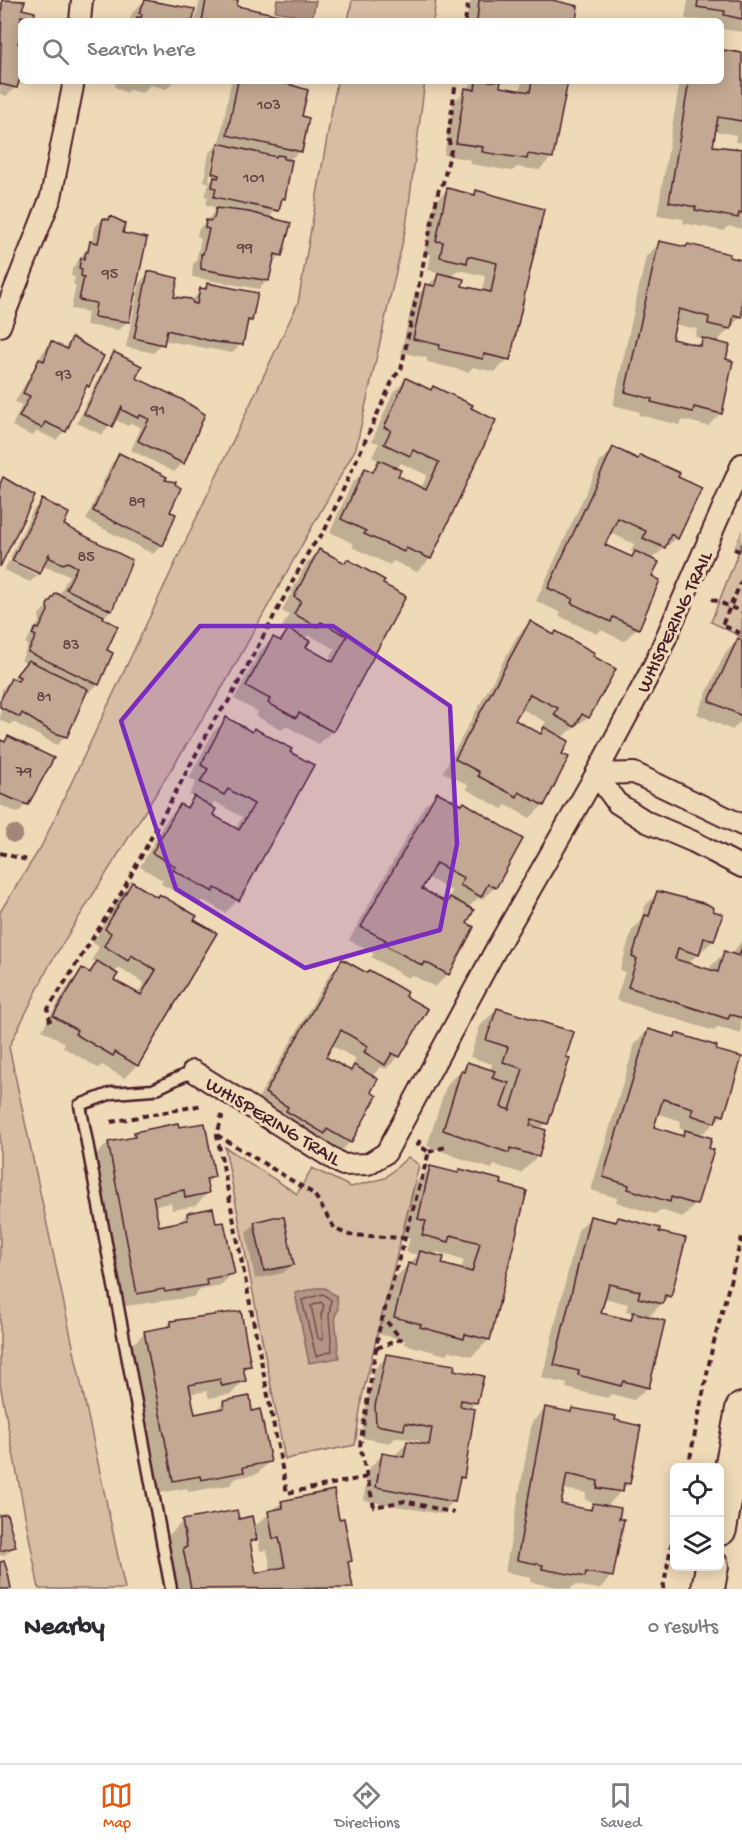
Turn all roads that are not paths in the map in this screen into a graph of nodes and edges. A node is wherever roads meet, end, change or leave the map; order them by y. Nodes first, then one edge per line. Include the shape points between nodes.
1 (82, 0) edge
2 (80, 18) edge
3 (73, 84) edge
4 (5, 302) edge
5 (0, 326) edge
6 (742, 464) edge
7 (597, 774) junction
8 (742, 825) edge
9 (742, 867) edge
10 (193, 1071) joint
11 (742, 1409) edge
12 (722, 1517) edge
13 (711, 1571) edge
14 (171, 1589) edge
15 (708, 1589) edge

1 - 2 street
3 - 4 street via 51,197
4 - 5 street
6 - 7 street, WHISPERING TRAIL via 654,666
7 - 8 street via 634,773
7 - 9 street via 617,803 647,822
7 - 10 street, WHISPERING TRAIL via 495,951 386,1153 368,1164 343,1165
10 - 14 lane, WHISPERING TRAIL via 153,1090 112,1093 80,1105
11 - 12 main road
13 - 15 main road

